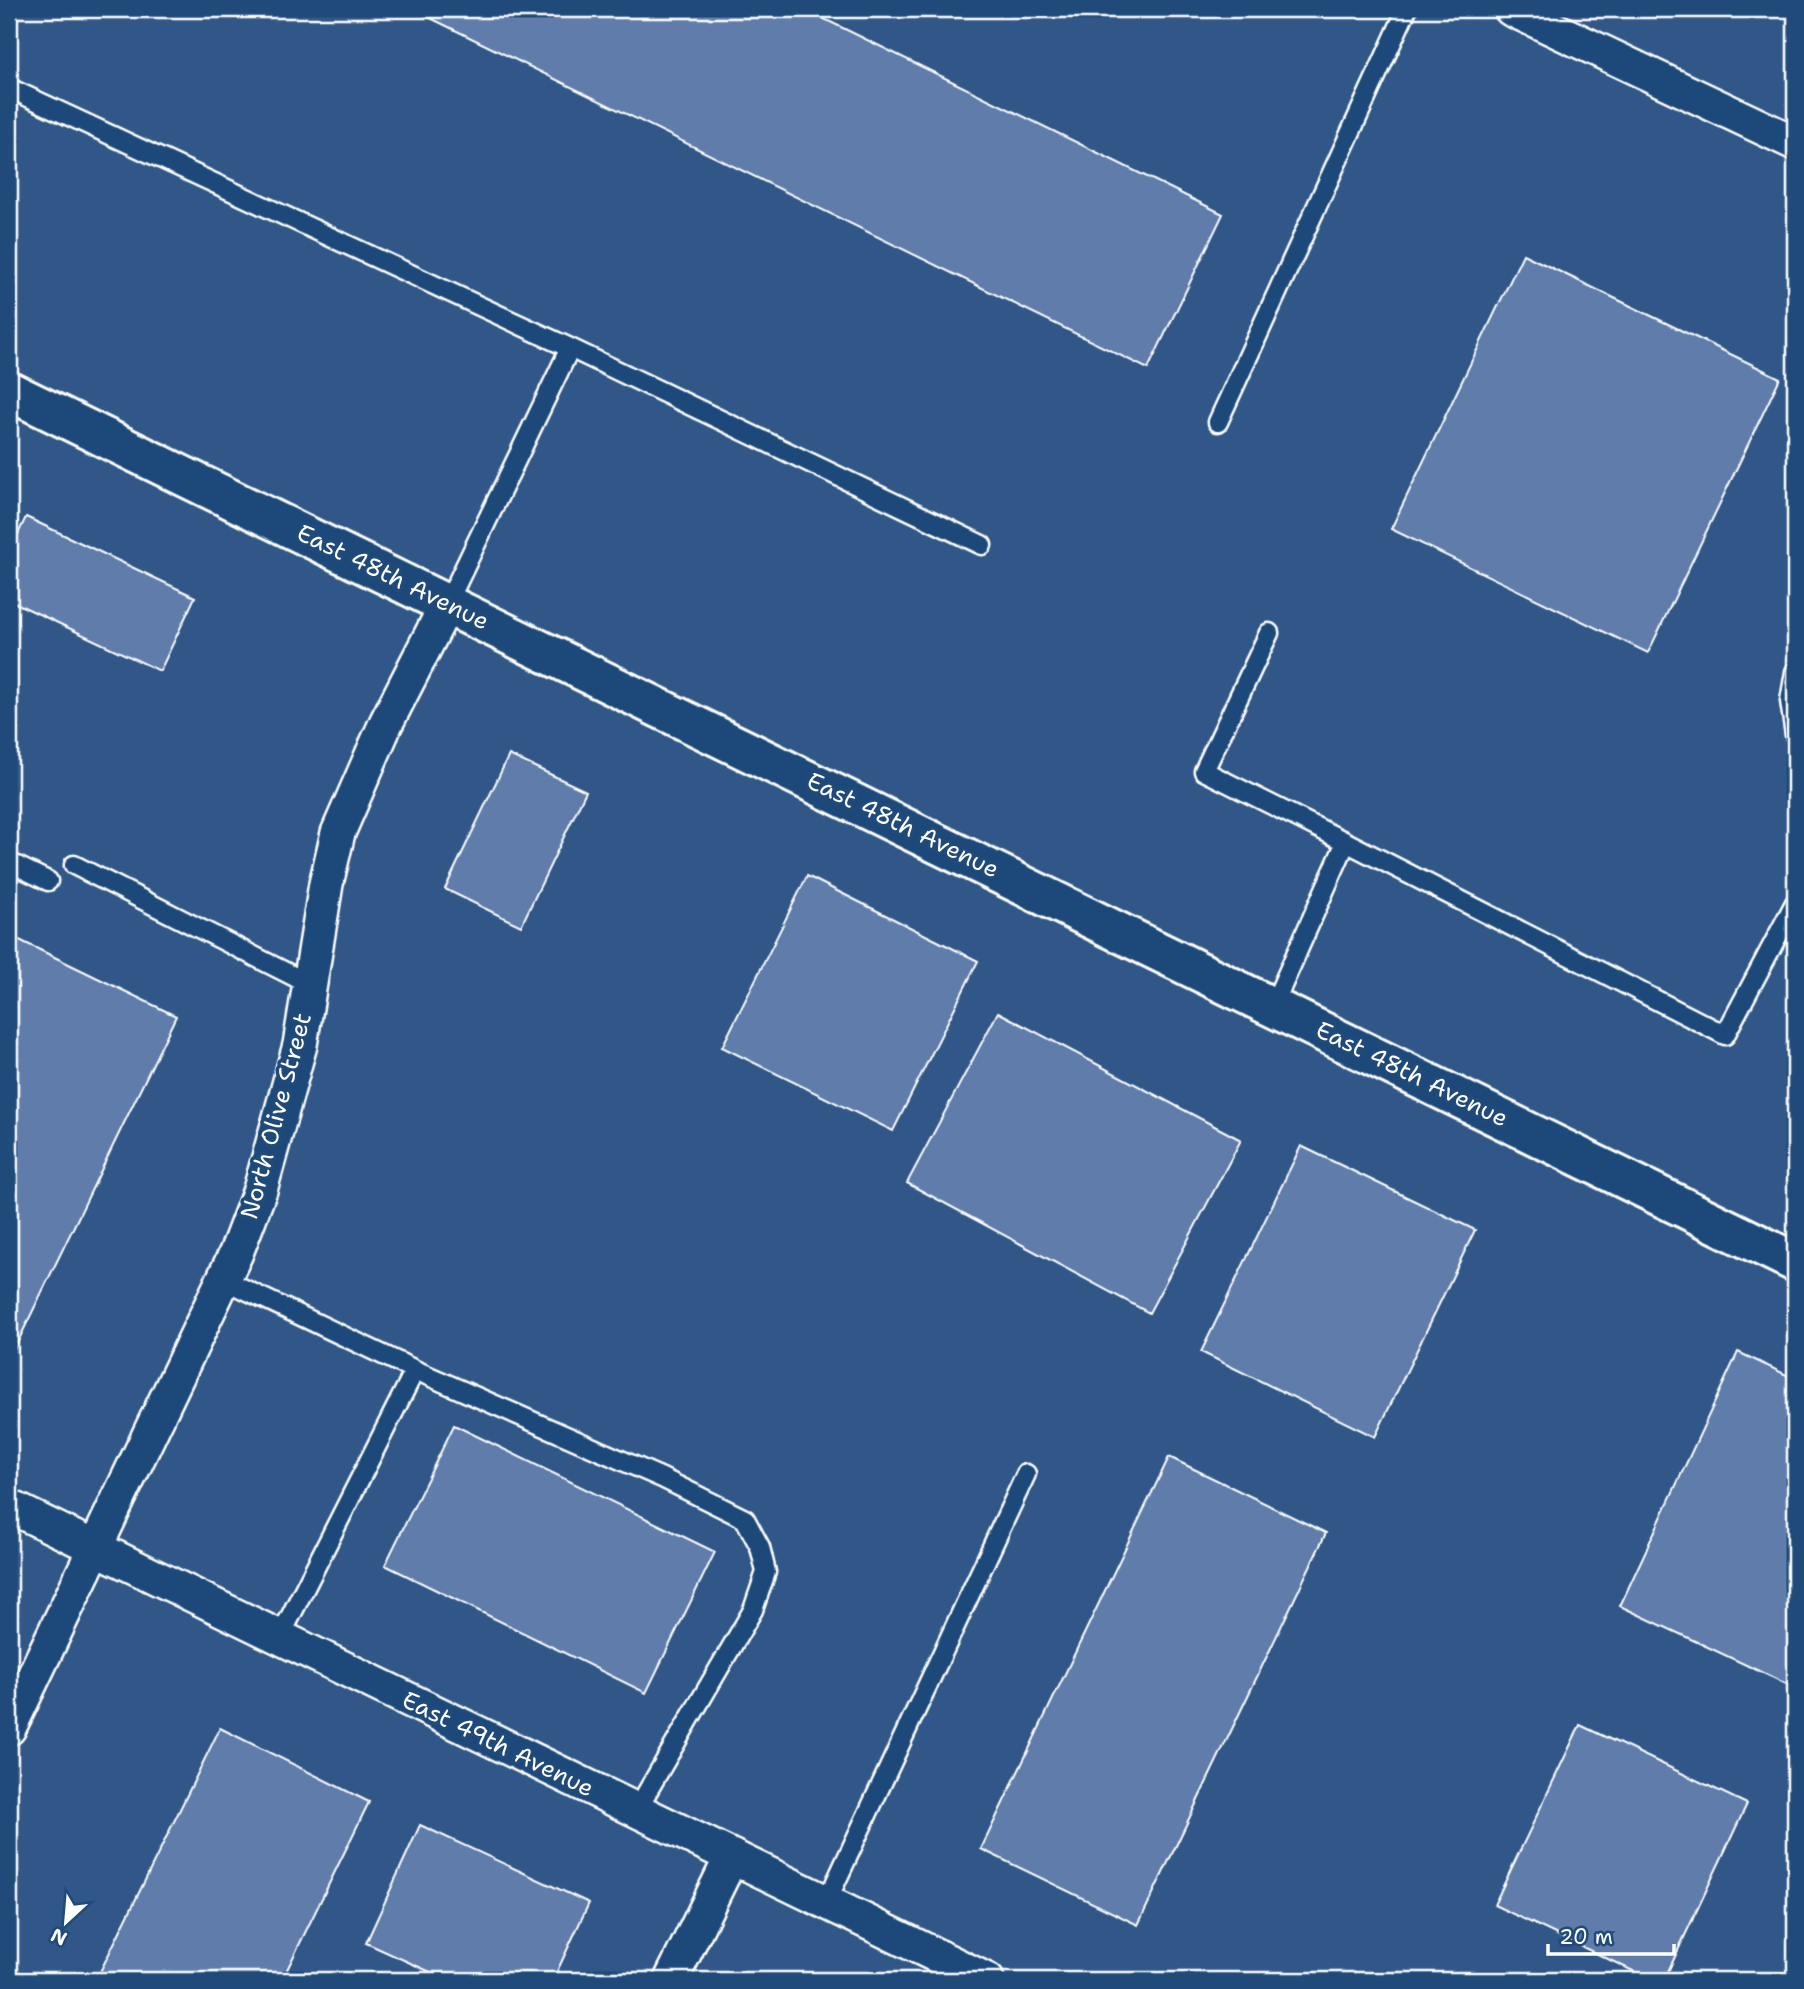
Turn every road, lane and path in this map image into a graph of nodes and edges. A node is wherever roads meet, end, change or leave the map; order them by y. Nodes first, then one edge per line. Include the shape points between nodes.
1 (1407, 9) edge
2 (1511, 9) edge
3 (9, 88) edge
4 (1795, 143) edge
5 (570, 348) junction
6 (9, 391) edge
7 (1217, 422) dead end
8 (982, 545) dead end
9 (447, 604) junction
10 (1269, 633) dead end
11 (1795, 672) edge
12 (1795, 735) edge
13 (1346, 842) junction
14 (9, 862) edge
15 (74, 865) dead end
16 (48, 881) dead end
17 (1795, 903) edge
18 (309, 984) junction
19 (1273, 1006) junction
20 (1795, 1262) edge
21 (223, 1279) junction
22 (415, 1370) junction
23 (1026, 1474) dead end
24 (9, 1506) edge
25 (95, 1547) junction
26 (280, 1637) junction
27 (9, 1728) edge
28 (636, 1811) junction
29 (731, 1858) junction
30 (826, 1903) junction
31 (671, 1980) edge
32 (987, 1980) edge

1 - 7 lane
2 - 4 street
3 - 5 lane
5 - 8 lane
5 - 9 lane
6 - 9 street, East 48th Avenue
9 - 18 street, North Olive Street via 386,723 338,833
9 - 19 street, East 48th Avenue
10 - 13 lane via 1204,771
11 - 12 lane via 1790,701
13 - 17 lane via 1725,1035
13 - 19 lane
14 - 16 lane
15 - 18 lane
18 - 21 street, North Olive Street via 300,1045 260,1190
19 - 20 street, East 48th Avenue
21 - 22 lane
21 - 25 street, North Olive Street
22 - 26 lane
22 - 28 lane via 745,1519 760,1547 766,1572 753,1610
23 - 30 lane
24 - 25 street, East 49th Avenue
25 - 26 street, East 49th Avenue
25 - 27 street, North Olive Street
26 - 28 street, East 49th Avenue
28 - 29 street, East 49th Avenue
29 - 30 street, East 49th Avenue
29 - 31 street
30 - 32 street, East 49th Avenue

